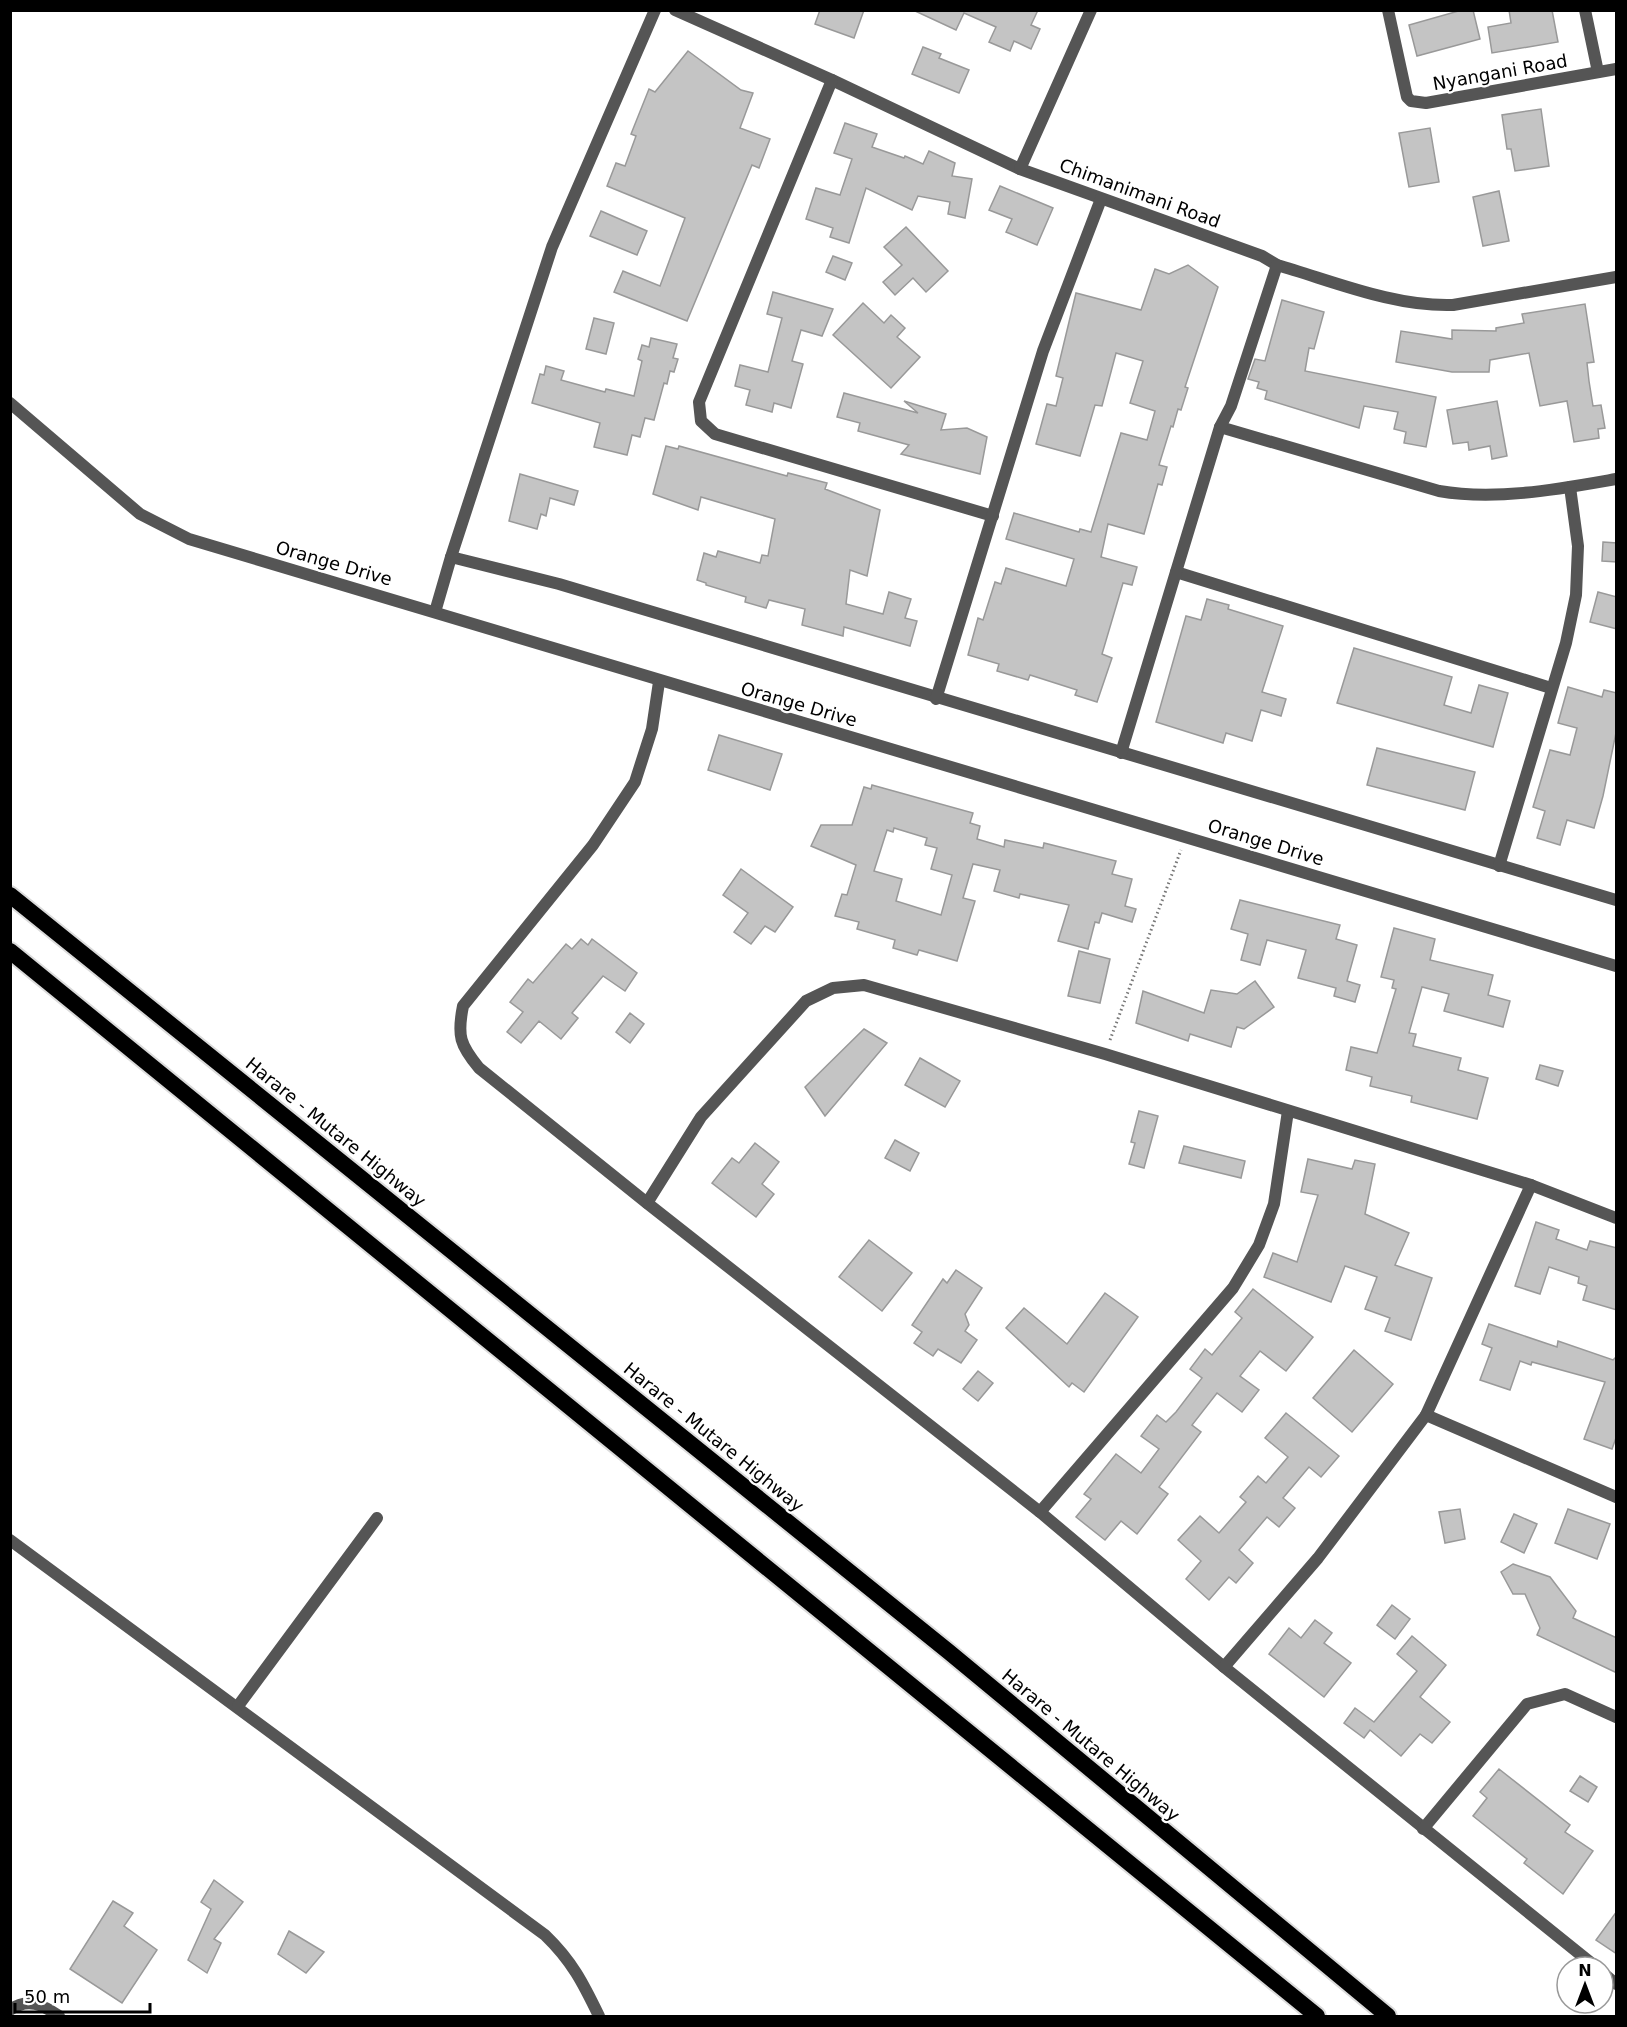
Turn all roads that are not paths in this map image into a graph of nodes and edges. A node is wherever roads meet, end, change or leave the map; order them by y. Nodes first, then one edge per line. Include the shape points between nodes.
1 (655, 10) edge
2 (675, 10) edge
3 (1091, 10) edge
4 (1388, 10) edge
5 (1585, 10) edge
6 (1617, 69) edge
7 (1598, 72) junction
8 (832, 80) junction
9 (1020, 169) junction
10 (1101, 199) junction
11 (1277, 265) junction
12 (1617, 277) edge
13 (10, 403) edge
14 (1220, 427) junction
15 (1617, 479) edge
16 (1570, 487) junction
17 (993, 516) junction
18 (451, 557) junction
19 (1176, 572) junction
20 (435, 612) junction
21 (659, 682) junction
22 (1551, 688) junction
23 (936, 699) junction
24 (1121, 753) junction
25 (1499, 866) junction
26 (10, 895) edge
27 (1617, 900) edge
28 (10, 951) edge
29 (1617, 966) edge
30 (1288, 1111) junction
31 (1531, 1185) junction
32 (647, 1203) junction
33 (1617, 1218) edge
34 (1426, 1415) junction
35 (1617, 1497) edge
36 (1040, 1512) junction
37 (377, 1518) dead end
38 (10, 1540) edge
39 (1224, 1667) junction
40 (238, 1706) junction
41 (1617, 1718) edge
42 (1423, 1829) junction
43 (1581, 1955) edge
44 (10, 2010) edge
45 (59, 2016) edge
46 (598, 2016) edge
47 (1317, 2016) edge
48 (1388, 2016) edge

1 - 18 street via 552,247
2 - 8 street, Chimanimani Road
3 - 9 street
4 - 7 street, Nyangani Road via 1407,97 1417,103
5 - 7 street
6 - 7 street, Nyangani Road
8 - 9 street, Chimanimani Road
8 - 17 street via 699,402 701,421 715,434
9 - 10 street, Chimanimani Road
10 - 11 street, Chimanimani Road via 1262,256
10 - 17 street via 1043,351
11 - 12 street, Chimanimani Road via 1426,306 1453,305
11 - 14 street via 1231,406
13 - 20 street, Orange Drive via 140,514 189,539
14 - 16 street via 1449,493 1468,496
14 - 19 street
15 - 16 street
16 - 22 street via 1578,546 1576,595
17 - 23 street
18 - 20 street
18 - 23 street via 559,584
19 - 22 street
19 - 24 street
20 - 21 street, Orange Drive
21 - 29 street, Orange Drive
21 - 32 street via 652,729 635,782 593,845 463,1006 459,1026 463,1049 479,1068
22 - 25 street
23 - 24 street
24 - 25 street
25 - 27 street
26 - 48 highway, Harare - Mutare Highway via 949,1652
28 - 47 highway
30 - 31 street
30 - 32 street via 864,985 833,988 806,1001 701,1117
30 - 36 street via 1274,1204 1259,1245 1233,1288
31 - 33 street
31 - 34 street
32 - 36 street
34 - 35 street
34 - 39 street via 1318,1558
36 - 39 street
37 - 40 street
38 - 40 street
39 - 42 street
40 - 46 street via 545,1935 580,1976
41 - 42 street via 1565,1694 1527,1704
42 - 43 street
44 - 45 street via 34,2003

